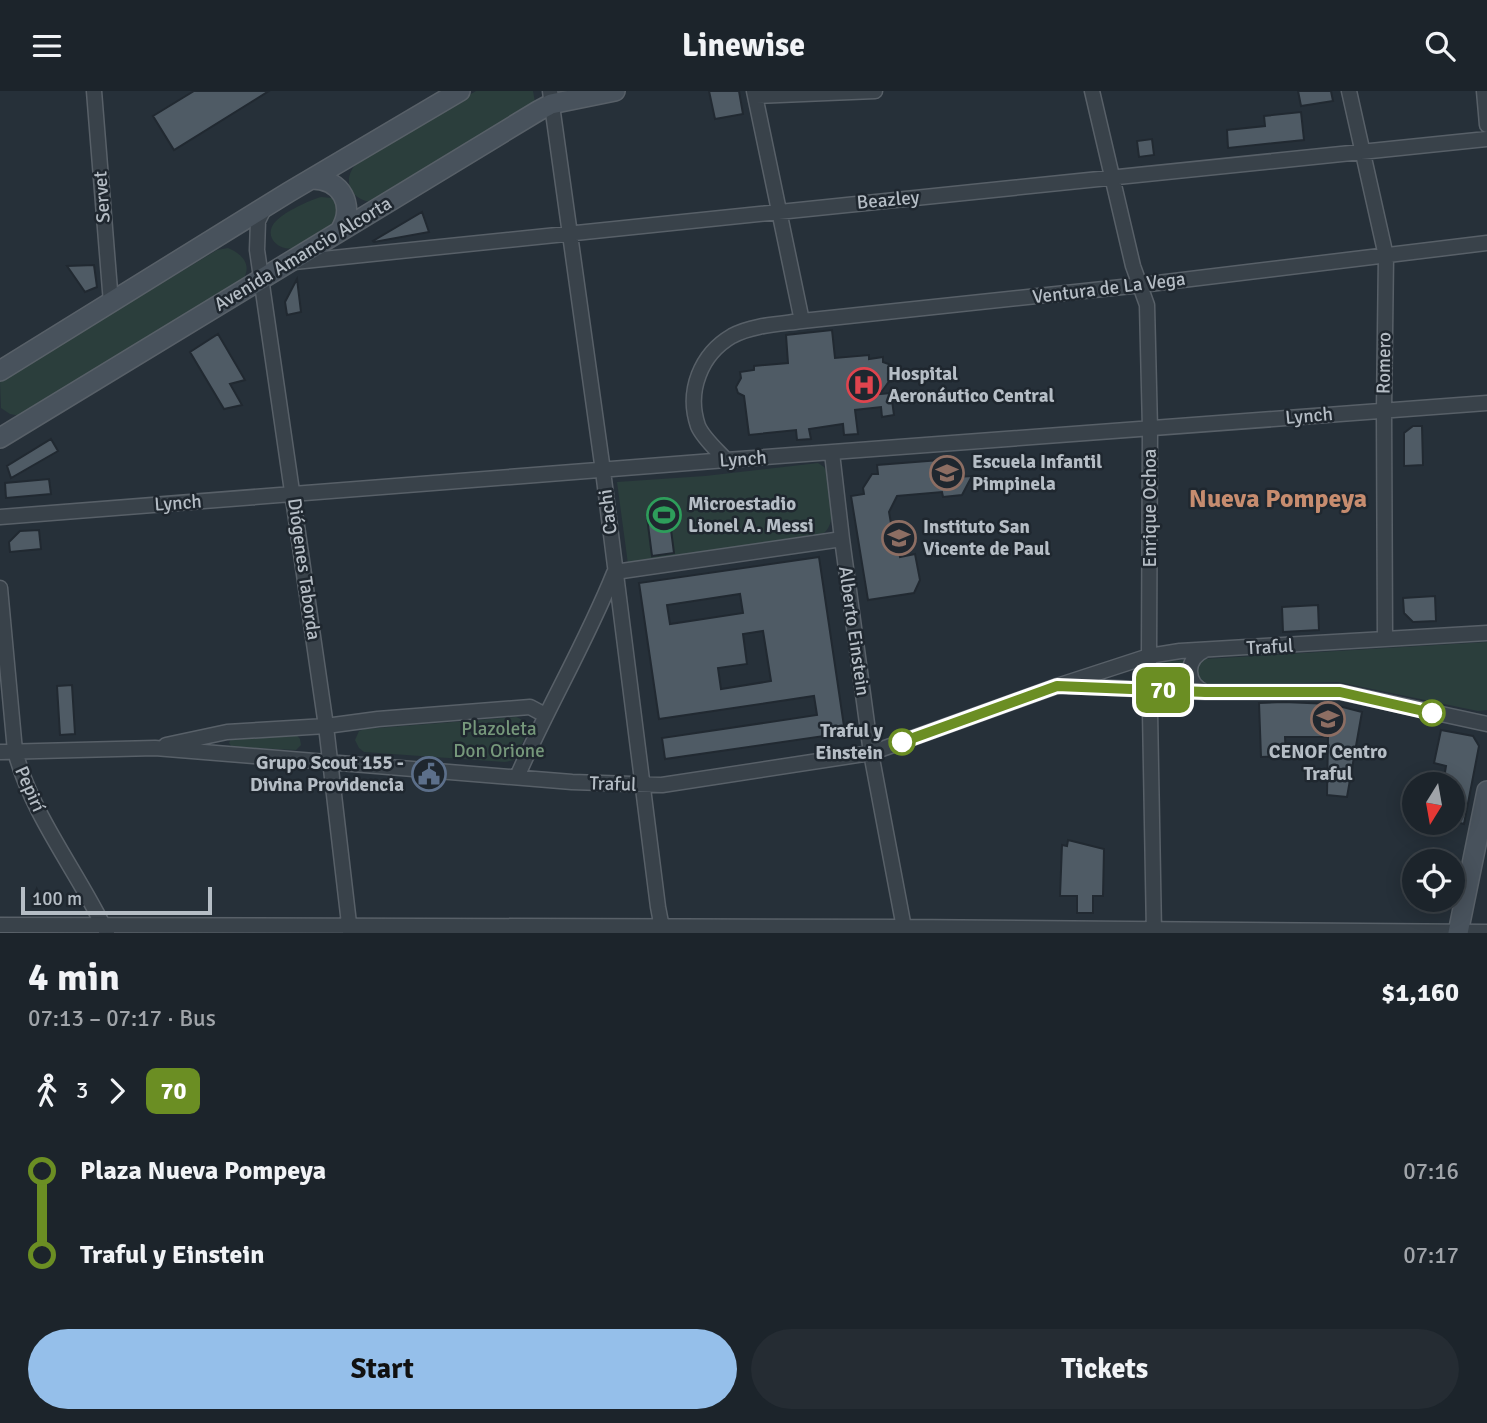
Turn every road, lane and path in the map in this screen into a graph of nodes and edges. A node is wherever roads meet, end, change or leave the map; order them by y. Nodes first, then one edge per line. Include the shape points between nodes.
1 (94, 91) edge
2 (460, 91) edge
3 (615, 91) edge
4 (875, 91) edge
5 (1092, 91) edge
6 (1349, 91) edge
7 (1484, 91) edge
8 (755, 94) edge
9 (550, 98) edge
10 (1487, 125) edge
11 (1487, 139) edge
12 (1363, 152) junction
13 (1114, 178) junction
14 (312, 179) junction
15 (265, 207) junction
16 (780, 210) junction
17 (340, 231) junction
18 (568, 234) junction
19 (1487, 243) edge
20 (1386, 255) junction
21 (289, 262) junction
22 (262, 279) junction
23 (1141, 285) junction
24 (111, 303) junction
25 (802, 321) junction
26 (0, 371) edge
27 (1487, 403) edge
28 (1384, 410) junction
29 (1150, 429) junction
30 (0, 438) edge
31 (832, 453) junction
32 (726, 460) junction
33 (603, 471) junction
34 (293, 494) junction
35 (0, 517) edge
36 (842, 539) junction
37 (615, 572) junction
38 (0, 588) edge
39 (1487, 633) edge
40 (1385, 639) junction
41 (1205, 650) junction
42 (1149, 656) junction
43 (1057, 686) junction
44 (1150, 690) junction
45 (1205, 692) junction
46 (545, 715) junction
47 (1487, 724) edge
48 (326, 726) junction
49 (155, 748) junction
50 (7, 751) edge
51 (871, 753) junction
52 (331, 763) junction
53 (517, 777) junction
54 (642, 785) junction
55 (1487, 791) edge
56 (0, 925) edge
57 (105, 930) edge
58 (350, 930) edge
59 (663, 930) edge
60 (904, 930) edge
61 (1154, 931) edge
62 (1458, 932) edge
63 (1487, 932) edge

1 - 24 street, Servet
2 - 14 main road
3 - 9 main road, Avenida Amancio Alcorta
4 - 8 street
5 - 13 street, Enrique Ochoa
6 - 12 street, Romero
7 - 10 street
8 - 16 street
9 - 17 main road, Avenida Amancio Alcorta
9 - 18 street, Cachi
11 - 12 street, Beazley
12 - 13 street, Beazley
12 - 20 street, Romero
13 - 16 street, Beazley
13 - 23 street, Enrique Ochoa
14 - 15 main road
14 - 17 main road via 330,182 344,195 348,213
15 - 22 street, Diógenes Taborda via 256,239
15 - 24 main road
16 - 18 street, Beazley
16 - 25 street
17 - 21 main road, Avenida Amancio Alcorta
18 - 21 street, Beazley
18 - 33 street, Cachi
19 - 20 street, Ventura de La Vega
20 - 23 street, Ventura de La Vega
20 - 28 street, Romero
21 - 22 main road, Avenida Amancio Alcorta
22 - 30 main road, Avenida Amancio Alcorta
22 - 34 street, Diógenes Taborda
23 - 25 street, Ventura de La Vega
23 - 29 street, Enrique Ochoa via 1147,305
24 - 26 main road
25 - 32 street, Ventura de La Vega via 732,336 712,351 701,367 695,386 699,428
27 - 28 street, Lynch
28 - 29 street, Lynch
28 - 40 street, Romero
29 - 31 street, Lynch
29 - 42 street, Enrique Ochoa
31 - 32 street, Lynch
31 - 36 street, Alberto Einstein
32 - 33 street, Lynch
33 - 34 street, Lynch
33 - 37 street, Cachi
34 - 35 street, Lynch
34 - 48 street, Diógenes Taborda
36 - 37 street
36 - 51 street, Alberto Einstein
37 - 46 street
37 - 54 street, Cachi
38 - 50 street, Pepirí
39 - 40 street, Traful
40 - 41 street, Traful
41 - 42 street, Traful
41 - 45 street via 1193,659 1190,669 1193,683
42 - 43 street, Traful
42 - 44 street, Enrique Ochoa
43 - 44 street, Traful
43 - 51 street, Traful
44 - 45 street, Traful
44 - 61 street, Enrique Ochoa
45 - 47 street, Traful via 1340,692
46 - 48 street, Traful via 530,707
46 - 53 street
48 - 49 street, Traful via 227,731
48 - 52 street, Diógenes Taborda
49 - 50 street, Traful
49 - 52 street, Traful
50 - 57 street, Pepirí
51 - 54 street, Traful
51 - 60 street, Alberto Einstein
52 - 53 street, Traful
52 - 58 street, Diógenes Taborda
53 - 54 street, Traful
54 - 59 street, Cachi
55 - 62 main road
56 - 57 street
57 - 58 street
58 - 59 street
59 - 60 street
60 - 61 street
61 - 62 street
62 - 63 street

